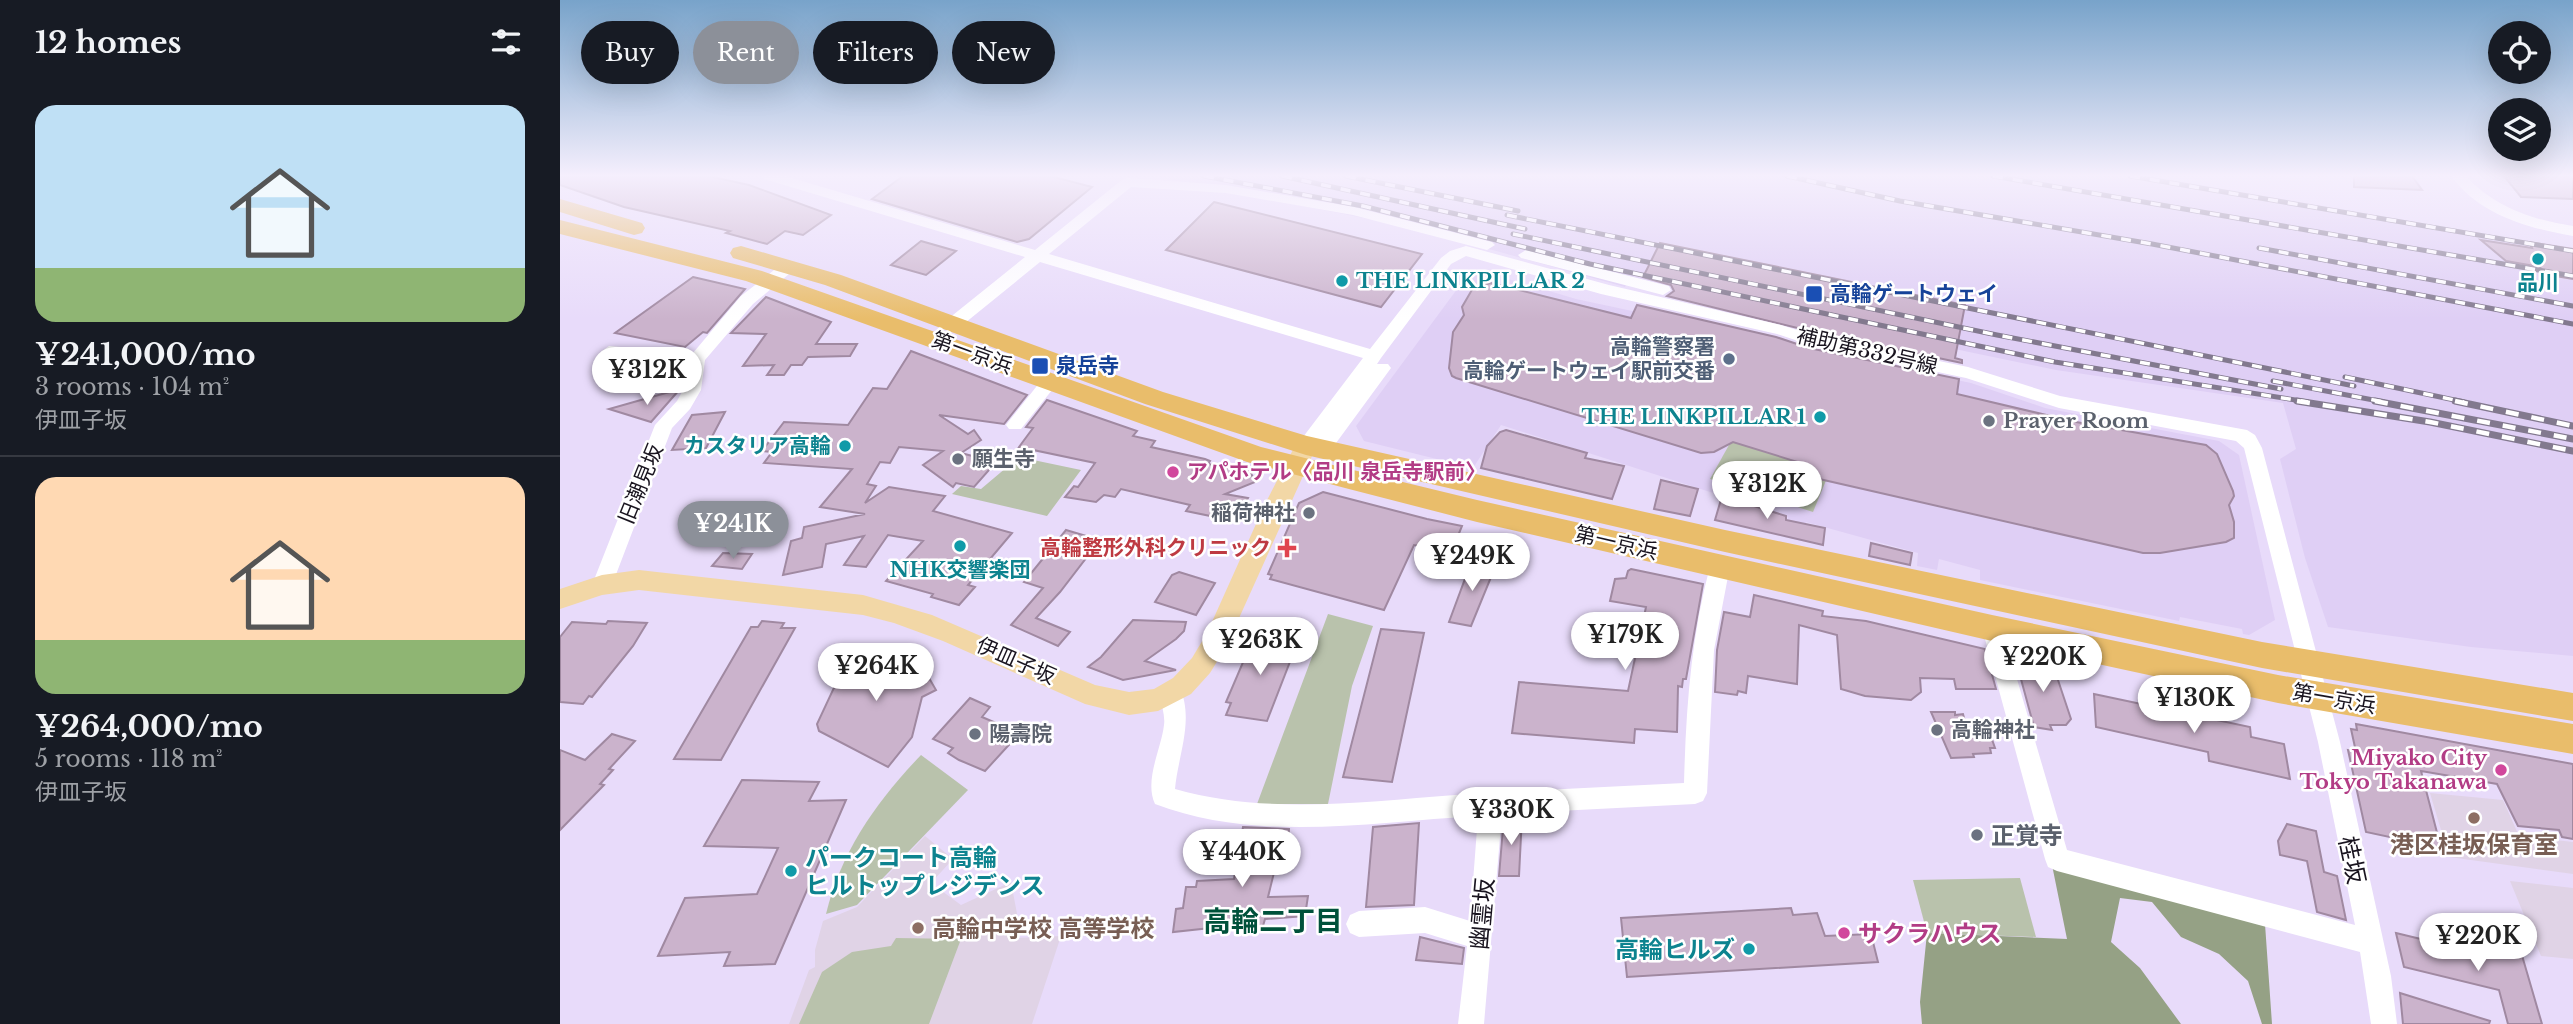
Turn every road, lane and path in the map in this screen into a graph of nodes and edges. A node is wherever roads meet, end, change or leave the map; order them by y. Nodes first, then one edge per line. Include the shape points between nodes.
1 (621, 224) edge
2 (930, 224) edge
3 (1072, 224) edge
4 (1391, 224) edge
5 (1404, 224) edge
6 (2541, 224) edge
7 (560, 227) edge
8 (2573, 231) edge
9 (1040, 254) junction
10 (730, 260) junction
11 (789, 266) junction
12 (833, 280) junction
13 (768, 281) junction
14 (810, 296) junction
15 (954, 323) junction
16 (609, 352) dead end
17 (697, 359) junction
18 (1050, 380) junction
19 (1015, 425) dead end
20 (2249, 440) junction
21 (1309, 453) junction
22 (1720, 566) junction
23 (602, 585) junction
24 (560, 599) edge
25 (1992, 628) junction
26 (2192, 640) junction
27 (2310, 664) junction
28 (2195, 671) junction
29 (1171, 693) junction
30 (2318, 696) junction
31 (2573, 707) edge
32 (2573, 739) edge
33 (1491, 804) junction
34 (1359, 924) dead end
35 (1481, 937) junction
36 (2369, 942) junction
37 (1471, 1024) edge
38 (2384, 1024) edge

1 - 10 highway, 第一京浜
2 - 9 street
3 - 9 street
4 - 21 street via 1461,248
5 - 20 street
6 - 8 street
7 - 10 highway, 第一京浜
9 - 15 street
9 - 21 street via 1374,356
10 - 11 highway, 第一京浜
10 - 13 highway, 第一京浜
11 - 12 highway, 第一京浜
11 - 13 street
12 - 14 highway via 816,285
12 - 15 highway, 第一京浜
13 - 14 highway, 第一京浜
13 - 17 street
14 - 18 highway, 第一京浜
15 - 21 highway, 第一京浜
16 - 17 street
17 - 23 street, 旧潮見坂 via 692,390 664,425
18 - 19 street
18 - 21 highway, 第一京浜 via 1256,455
20 - 21 street, 補助第332号線 via 2230,432 2059,402 1968,373 1810,340 1484,257 1458,266
20 - 27 street, 桂坂
21 - 22 highway, 第一京浜 via 1476,511
21 - 26 highway, 第一京浜
21 - 29 main road, 伊皿子坂 via 1281,495 1212,653 1195,675
22 - 25 highway, 第一京浜
22 - 33 street via 1698,692 1695,793
23 - 24 main road, 伊皿子坂
23 - 29 main road, 伊皿子坂 via 639,580 873,607 934,625 1110,701 1132,703
25 - 28 highway, 第一京浜
25 - 36 street via 2057,859
26 - 27 highway, 第一京浜
26 - 28 highway
27 - 30 street, 桂坂
27 - 31 highway, 第一京浜
28 - 30 highway, 第一京浜
29 - 33 street via 1176,723 1163,796 1188,805 1257,814 1330,814
30 - 32 highway, 第一京浜
30 - 36 street, 桂坂
33 - 35 street, 幽霊坂
34 - 35 street via 1424,920
35 - 37 street, 幽霊坂
36 - 38 street, 桂坂

